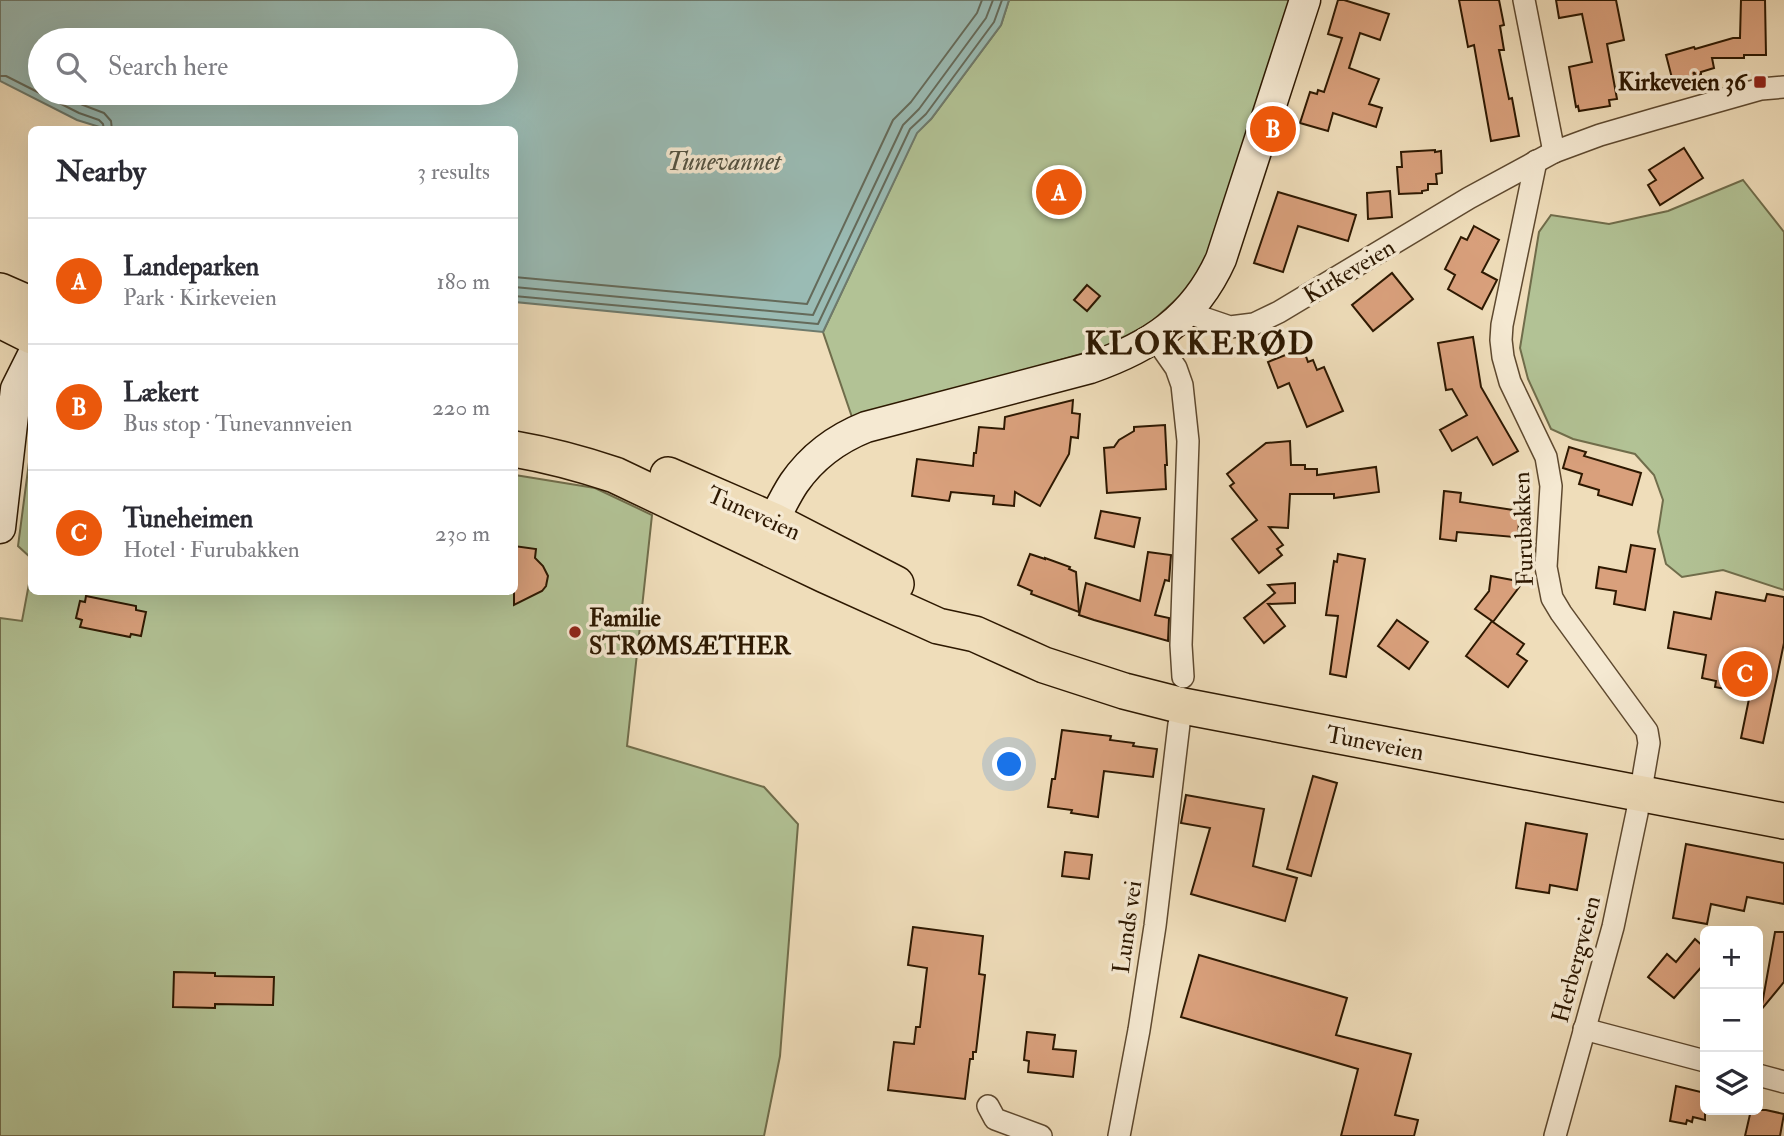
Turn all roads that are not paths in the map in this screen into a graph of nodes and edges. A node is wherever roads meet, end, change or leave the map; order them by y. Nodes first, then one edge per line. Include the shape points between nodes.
1 (1305, 0) edge
2 (1524, 0) edge
3 (1784, 87) edge
4 (1545, 157) junction
5 (0, 291) edge
6 (28, 304) edge
7 (1186, 312) junction
8 (0, 320) edge
9 (28, 335) edge
10 (1155, 338) junction
11 (28, 365) edge
12 (518, 433) edge
13 (518, 450) edge
14 (0, 528) edge
15 (768, 533) junction
16 (1183, 677) dead end
17 (1179, 724) dead end
18 (1640, 793) junction
19 (1784, 821) edge
20 (1584, 1029) junction
21 (1700, 1060) edge
22 (1763, 1076) edge
23 (1784, 1082) edge
24 (988, 1106) dead end
25 (1041, 1136) edge
26 (1119, 1136) edge
27 (1555, 1136) edge

1 - 7 street via 1221,260 1204,292
2 - 4 street, Furubakken
3 - 4 street, Kirkeveien via 1667,115
4 - 7 street, Kirkeveien via 1254,324 1230,327
4 - 18 street, Furubakken via 1502,325 1503,357 1546,457 1551,486 1546,567 1552,598 1647,731
5 - 6 main road
7 - 10 street
8 - 9 main road
10 - 15 street via 1090,368 849,434 823,451 793,484
10 - 16 street via 1182,385 1188,441
11 - 14 street via 16,389
12 - 15 main road, Tuneveien via 576,444 677,479
13 - 15 main road, Tuneveien via 615,475
15 - 18 main road, Tuneveien via 938,626 975,635 1124,691
17 - 26 street, Lunds vei via 1155,926
18 - 19 main road, Tuneveien
18 - 20 street, Herbergveien via 1613,927
20 - 21 street
20 - 27 street, Herbergveien
22 - 23 street
24 - 25 street via 995,1119

